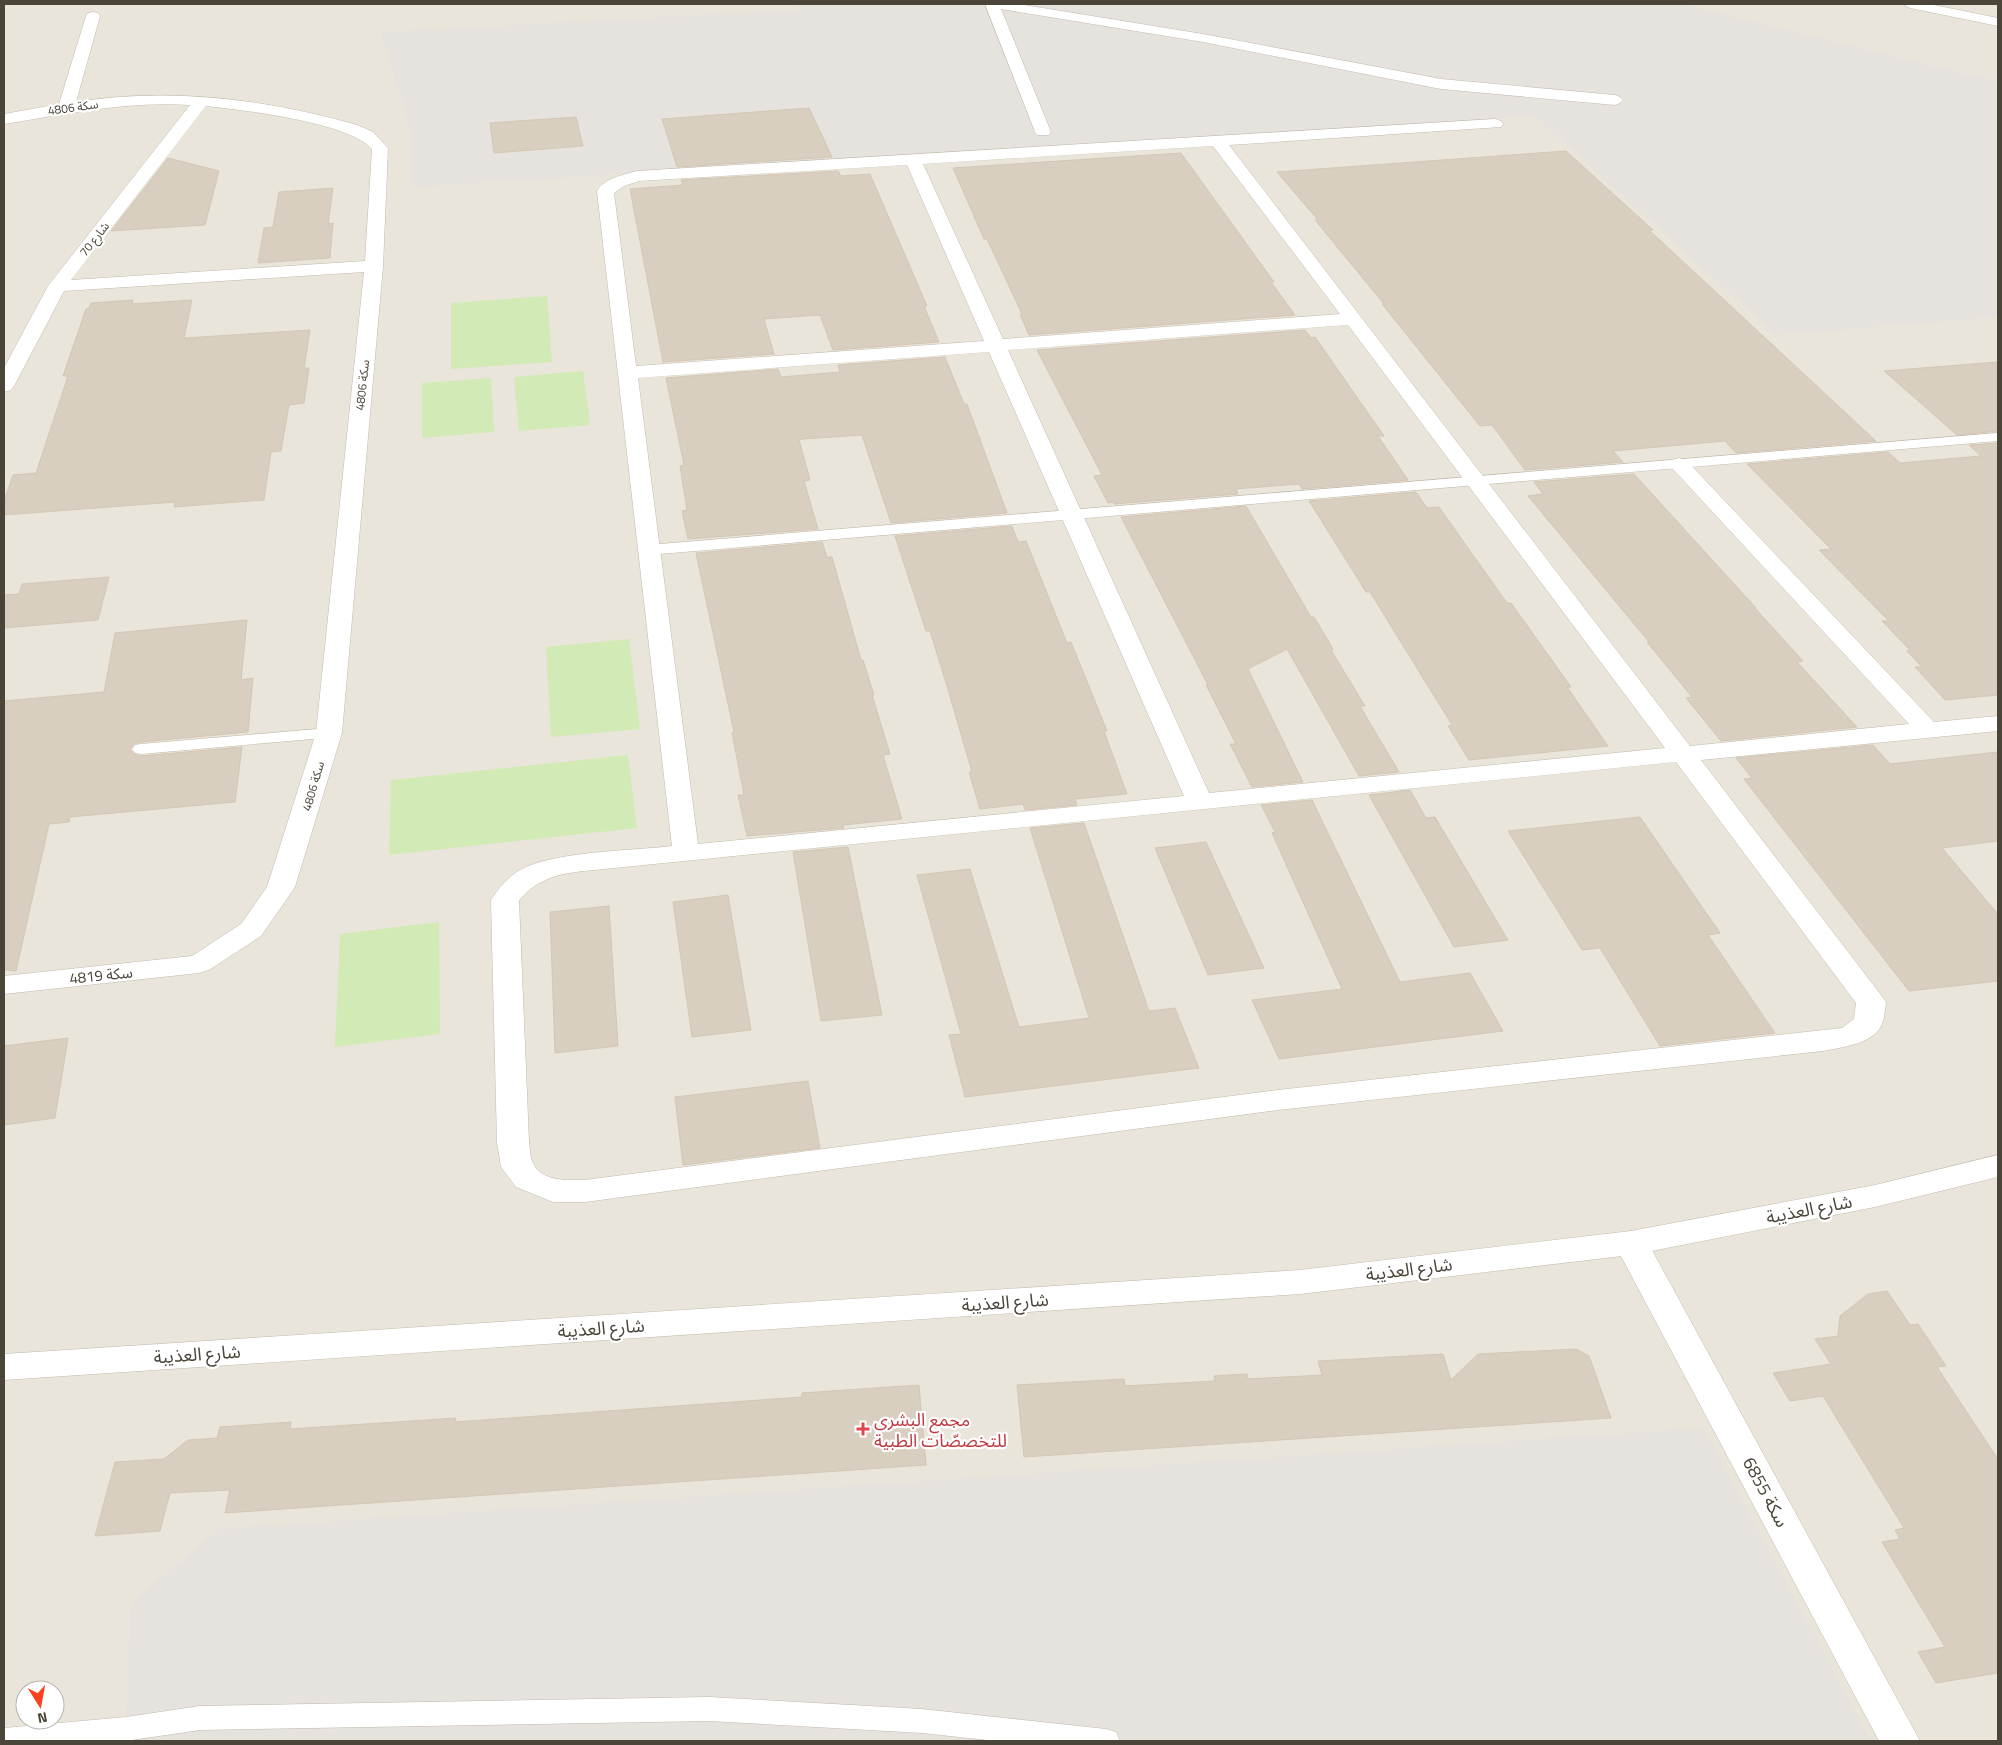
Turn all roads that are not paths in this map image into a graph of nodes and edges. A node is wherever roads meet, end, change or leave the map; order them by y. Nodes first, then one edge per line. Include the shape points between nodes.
1 (993, 4) edge
2 (1910, 4) edge
3 (92, 16) dead end
4 (1998, 22) edge
5 (1615, 100) dead end
6 (202, 102) junction
7 (66, 108) junction
8 (4, 118) edge
9 (1495, 124) dead end
10 (1043, 132) dead end
11 (1218, 141) junction
12 (913, 160) junction
13 (374, 266) junction
14 (57, 286) junction
15 (1354, 319) junction
16 (996, 346) junction
17 (627, 373) junction
18 (4, 386) edge
19 (1998, 437) edge
20 (1679, 464) junction
21 (1476, 481) junction
22 (1071, 514) junction
23 (648, 550) junction
24 (1998, 723) edge
25 (1928, 730) junction
26 (329, 732) junction
27 (141, 749) dead end
28 (1683, 754) junction
29 (1200, 802) junction
30 (686, 853) junction
31 (199, 964) joint
32 (4, 985) edge
33 (1998, 1166) edge
34 (1631, 1243) junction
35 (4, 1367) edge
36 (4, 1740) edge
37 (1106, 1741) edge
38 (1900, 1741) edge

1 - 5 street via 1204,38 1441,84
1 - 10 street
2 - 4 street
3 - 7 street
6 - 7 street, سكة 4806 via 136,100
6 - 13 street, سكة 4806 via 298,116 357,130 372,137 380,148
6 - 14 street, شارع 70
7 - 8 street, سكة 4806
9 - 11 street
11 - 12 street
11 - 15 street
12 - 16 street
12 - 17 street via 637,176 618,182 605,191
13 - 14 street
13 - 26 street, سكة 4806
14 - 18 street, شارع 70
15 - 16 street
15 - 21 street
16 - 17 street
16 - 22 street
17 - 23 street
19 - 20 lane
20 - 21 lane
20 - 25 street
21 - 22 lane
21 - 28 street
22 - 23 lane
22 - 29 street
23 - 30 street
24 - 25 street
25 - 28 street
26 - 27 lane
26 - 31 street, سكة 4806 via 281,887 250,930
28 - 29 street
28 - 30 street via 1871,1002 1868,1023 1851,1036 1278,1100 585,1191 553,1190 527,1179 517,1167 513,1142 504,900 516,885 538,872 578,864
29 - 30 street
31 - 32 street, سكة 4819
33 - 34 street, شارع العذيبة via 1875,1196
34 - 35 street, شارع العذيبة via 1300,1282
34 - 38 street, سكة 6855
36 - 37 lane via 200,1718 709,1709 922,1721

